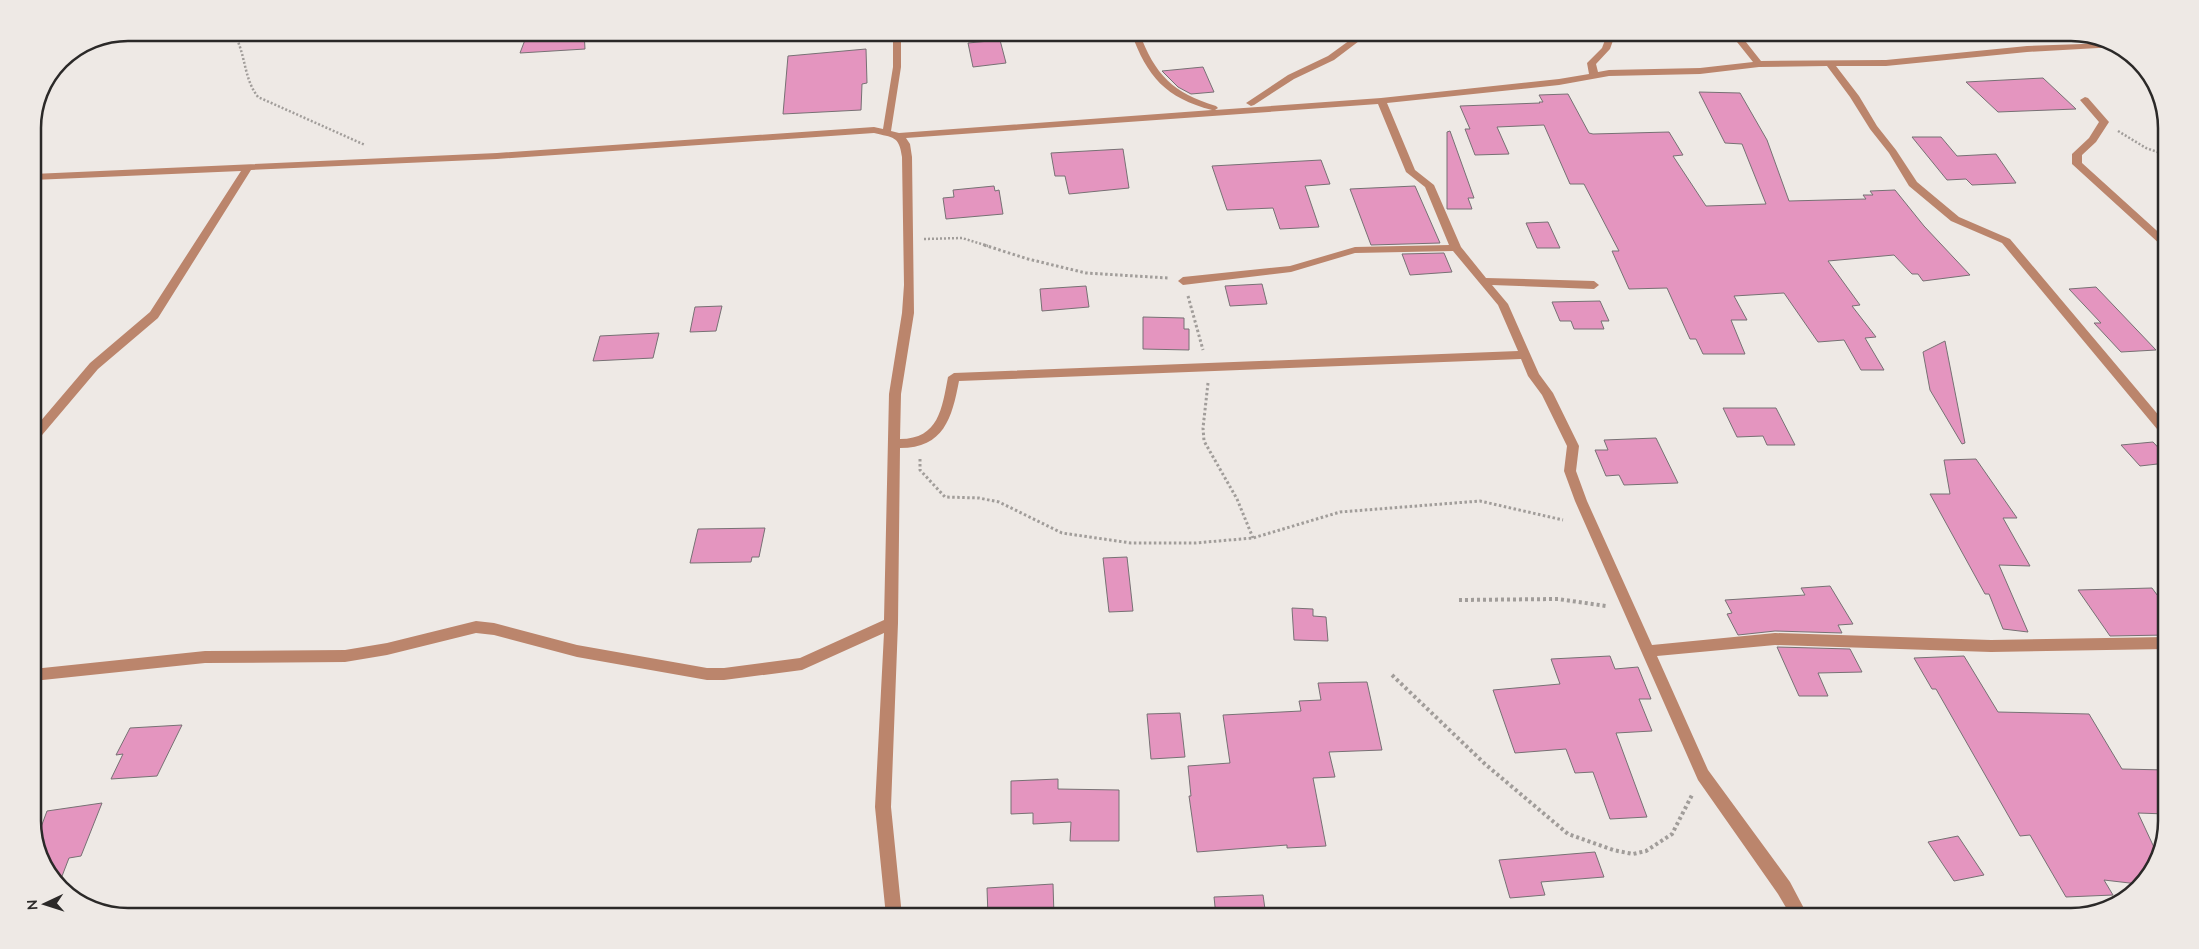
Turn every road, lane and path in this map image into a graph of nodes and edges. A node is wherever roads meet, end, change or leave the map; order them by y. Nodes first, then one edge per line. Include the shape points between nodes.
1 (239, 41) edge
2 (897, 41) edge
3 (1139, 41) edge
4 (1354, 41) edge
5 (1609, 41) edge
6 (1740, 41) edge
7 (2097, 46) edge
8 (1760, 64) junction
9 (1830, 64) junction
10 (1594, 75) junction
11 (2085, 100) dead end
12 (1381, 101) junction
13 (1251, 103) dead end
14 (1225, 111) junction
15 (2104, 122) junction
16 (887, 131) junction
17 (899, 136) junction
18 (2158, 152) edge
19 (398, 160) junction
20 (247, 168) junction
21 (41, 177) edge
22 (2158, 237) edge
23 (909, 240) junction
24 (1456, 248) junction
25 (1182, 281) junction
26 (1483, 282) junction
27 (1594, 285) dead end
28 (1525, 355) junction
29 (1207, 369) junction
30 (2158, 422) edge
31 (41, 429) edge
32 (921, 441) junction
33 (894, 443) junction
34 (1563, 520) dead end
35 (1253, 538) junction
36 (1459, 600) dead end
37 (1631, 614) junction
38 (891, 623) junction
39 (2158, 643) edge
40 (1649, 651) junction
41 (41, 674) edge
42 (1392, 675) dead end
43 (1703, 775) junction
44 (893, 908) edge
45 (1795, 908) edge

1 - 19 path via 250,89 258,97
2 - 16 street via 897,67
3 - 14 street via 1147,60 1166,87 1196,104
4 - 13 street via 1331,58 1291,77
5 - 10 street via 1606,49 1591,63
6 - 8 street
7 - 9 street via 1886,63
8 - 9 street
8 - 10 street via 1700,71
9 - 30 street via 1912,184 1955,219 2006,241
10 - 12 street
11 - 15 street
12 - 14 street
12 - 24 street via 1411,172 1429,185
14 - 17 street
15 - 18 path
15 - 22 street via 2093,140 2077,154 2078,164
16 - 17 street
16 - 19 street
17 - 23 street via 905,144 907,157
19 - 20 street
20 - 21 street
20 - 31 street via 154,315 94,366
23 - 25 path via 962,238 1086,273 1158,276
23 - 33 street via 908,313 895,394
24 - 25 street via 1355,250 1291,269
24 - 26 street
25 - 29 path via 1196,320
26 - 27 street
26 - 28 street via 1503,304
28 - 29 street
28 - 37 street via 1572,446 1570,471
29 - 32 street via 954,377 940,426
29 - 35 path via 1204,441 1237,499
32 - 33 street
32 - 35 path via 920,470 945,497 999,502 1062,533 1131,543 1195,543
33 - 38 street
34 - 35 path via 1497,503 1456,502 1340,512
36 - 37 path via 1558,599 1598,603
37 - 40 street
38 - 41 street via 802,664 724,674 706,674 577,651 476,627 345,656 204,657
38 - 44 street via 883,808
39 - 40 street via 1991,646 1775,639
40 - 43 street
42 - 43 path via 1547,819 1568,834 1590,843 1633,854 1646,851 1672,834
43 - 45 street

